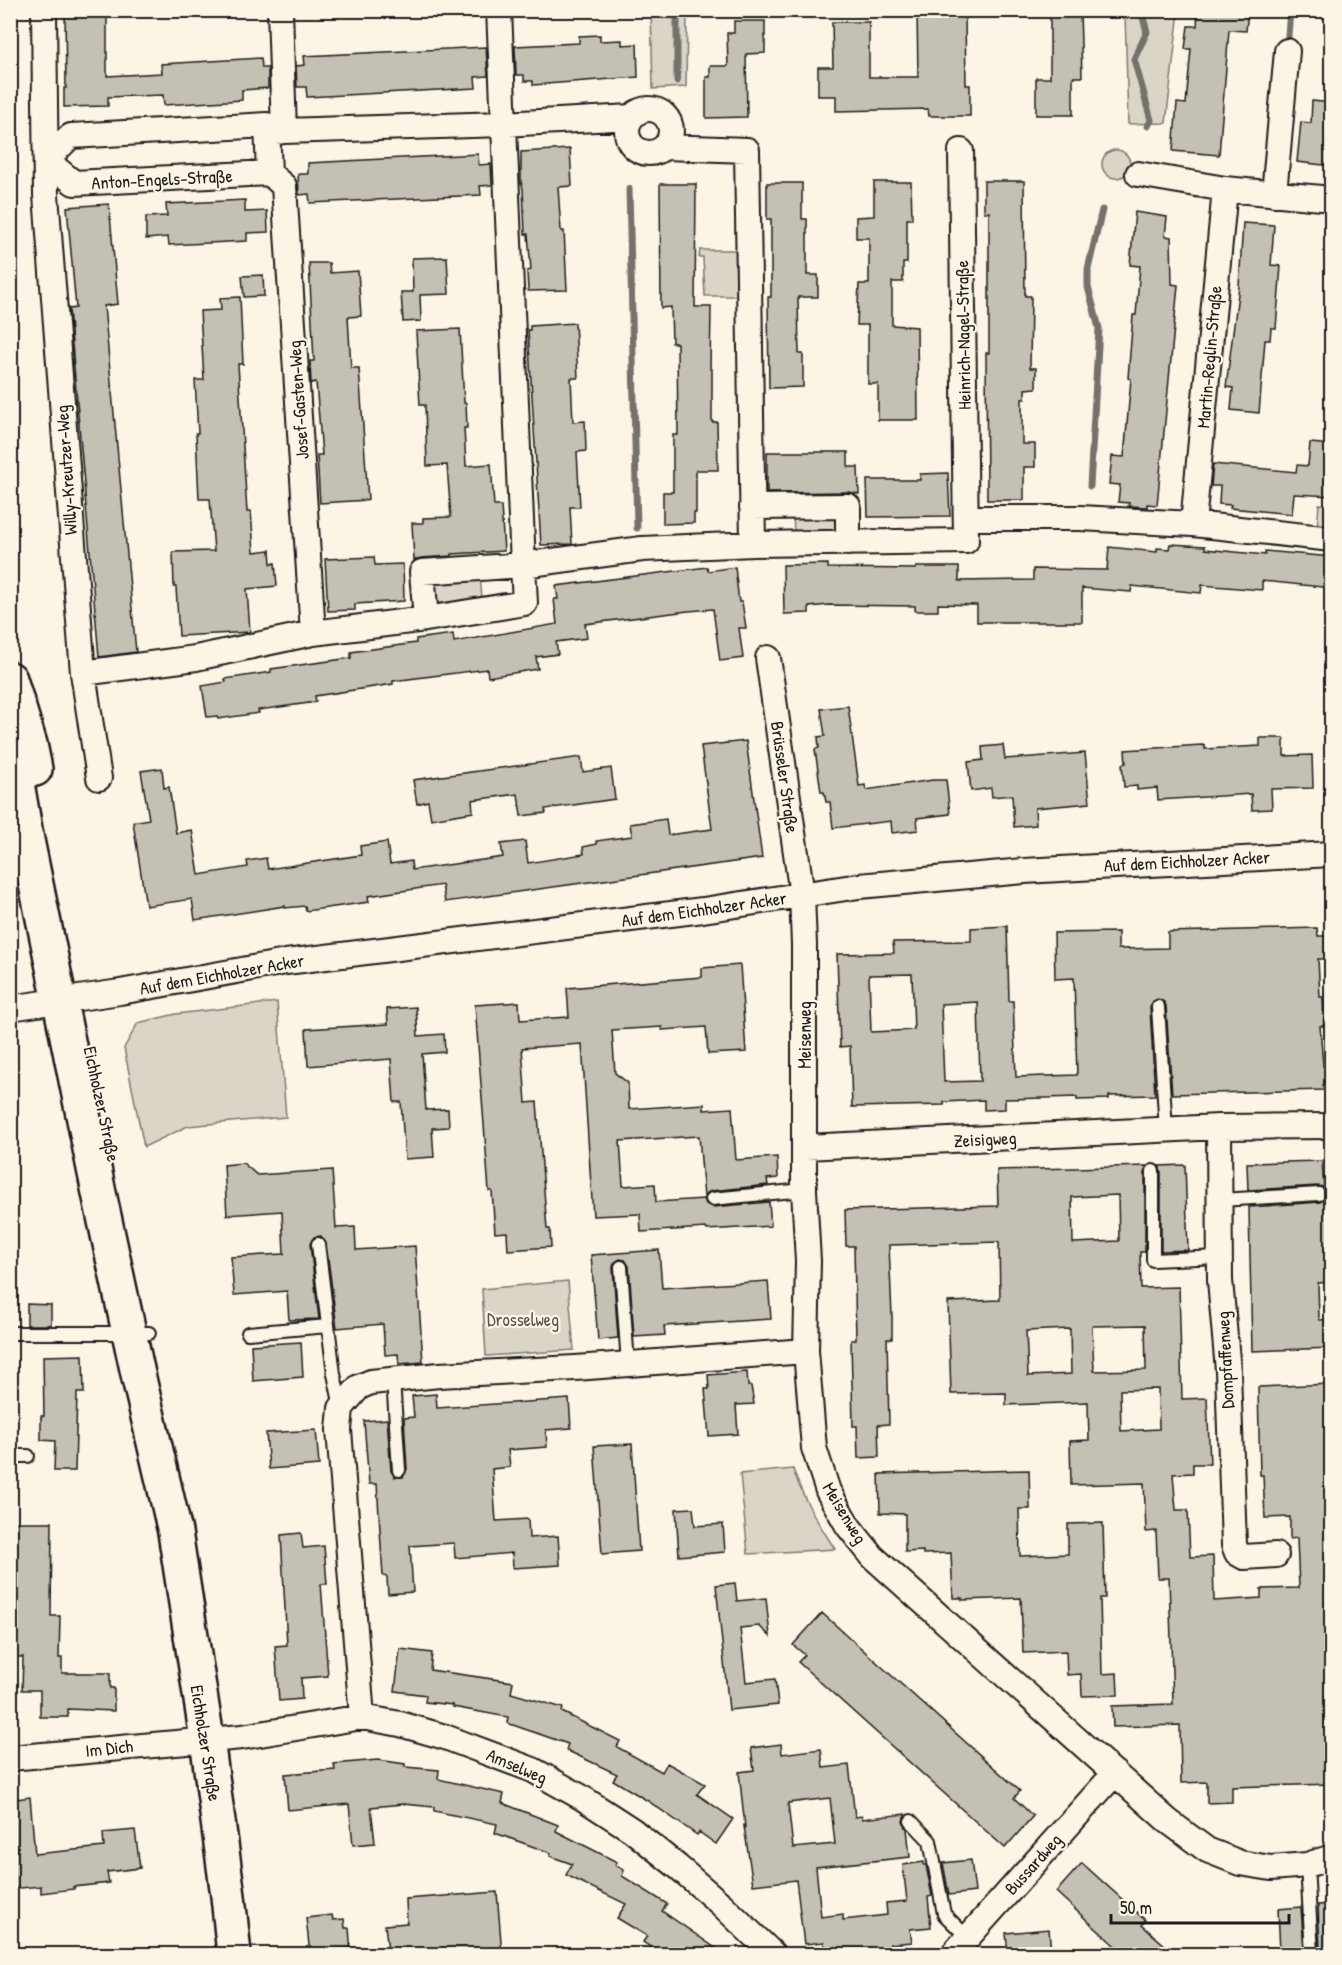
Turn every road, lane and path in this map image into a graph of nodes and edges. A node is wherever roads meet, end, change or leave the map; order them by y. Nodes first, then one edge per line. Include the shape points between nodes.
1 (44, 10) edge
2 (280, 10) edge
3 (499, 10) edge
4 (1287, 51) dead end
5 (632, 117) junction
6 (503, 124) junction
7 (276, 132) junction
8 (665, 147) junction
9 (961, 150) dead end
10 (46, 160) junction
11 (269, 173) junction
12 (1138, 174) dead end
13 (1225, 189) junction
14 (1274, 194) junction
15 (1332, 200) edge
16 (752, 507) junction
17 (966, 519) junction
18 (1193, 524) junction
19 (1332, 539) edge
20 (848, 543) junction
21 (753, 544) junction
22 (522, 565) junction
23 (426, 619) junction
24 (313, 633) junction
25 (768, 658) dead end
26 (83, 673) junction
27 (10, 680) edge
28 (10, 744) edge
29 (99, 778) dead end
30 (1332, 854) edge
31 (802, 895) junction
32 (70, 999) junction
33 (1158, 1007) dead end
34 (10, 1008) edge
35 (1332, 1126) edge
36 (1219, 1127) junction
37 (1166, 1130) junction
38 (804, 1147) junction
39 (1152, 1171) dead end
40 (804, 1191) junction
41 (1319, 1194) dead end
42 (712, 1199) dead end
43 (1220, 1200) junction
44 (318, 1244) dead end
45 (1219, 1257) junction
46 (621, 1267) dead end
47 (328, 1326) junction
48 (10, 1333) edge
49 (139, 1333) junction
50 (248, 1333) dead end
51 (806, 1351) junction
52 (628, 1364) junction
53 (393, 1379) junction
54 (341, 1408) junction
55 (10, 1456) edge
56 (28, 1456) dead end
57 (399, 1470) dead end
58 (1276, 1555) dead end
59 (362, 1717) junction
60 (207, 1739) junction
61 (10, 1758) edge
62 (1114, 1773) junction
63 (911, 1821) dead end
64 (1332, 1857) edge
65 (1307, 1865) junction
66 (961, 1946) edge
67 (234, 1954) edge
68 (773, 1954) edge
69 (1312, 1954) edge

1 - 10 street, Willy-Kreutzer-Weg
2 - 7 street
3 - 6 street
4 - 14 street
5 - 6 street
5 - 8 street via 626,130 630,144 651,154
5 - 8 street via 644,109 665,115 672,130
6 - 7 street
6 - 22 street
7 - 10 street via 267,125 71,136
7 - 11 street
8 - 16 street via 747,150
9 - 17 street, Heinrich-Nagel-Straße
10 - 11 street, Anton-Engels-Straße via 74,183
10 - 26 street, Willy-Kreutzer-Weg
11 - 24 street, Josef-Gasten-Weg via 284,186
12 - 13 street
13 - 14 street
13 - 18 street, Martin-Reglin-Straße
14 - 15 street
16 - 20 street via 848,506
16 - 21 street
17 - 18 street via 1083,518
17 - 20 street, Heinrich-Nagel-Straße via 966,541
18 - 19 street
20 - 21 street, Heinrich-Nagel-Straße
21 - 22 street via 642,549
22 - 23 street via 525,603
22 - 23 street via 422,572
23 - 24 street
24 - 26 street via 195,658
25 - 31 street, Brüsseler Straße
26 - 29 street, Willy-Kreutzer-Weg
27 - 32 main road, Eichholzer Straße via 30,744 70,938
28 - 32 main road, Eichholzer Straße via 24,823
30 - 31 street, Auf dem Eichholzer Acker via 1024,871
31 - 32 street, Auf dem Eichholzer Acker via 286,962
31 - 38 street, Meisenweg
32 - 34 street, Auf dem Eichholzer Acker
32 - 49 main road, Eichholzer Straße
33 - 37 lane
35 - 36 street, Zeisigweg
36 - 37 street, Zeisigweg
36 - 43 street, Dompfaffenweg
37 - 38 street, Zeisigweg
38 - 40 street, Meisenweg
39 - 45 lane via 1153,1260
40 - 42 lane
40 - 51 street, Meisenweg via 808,1261
41 - 43 lane
43 - 45 street, Dompfaffenweg
44 - 47 lane
45 - 58 street, Dompfaffenweg via 1228,1371 1234,1545 1244,1557
46 - 52 lane
47 - 50 lane
47 - 54 lane
48 - 49 lane
49 - 60 main road, Eichholzer Straße
51 - 52 street
51 - 62 street, Meisenweg via 814,1448 828,1491 848,1526 873,1557
52 - 53 street
53 - 54 street via 359,1387
53 - 57 lane
54 - 59 street via 339,1430
55 - 56 lane
59 - 60 street, Amselweg
59 - 68 street, Amselweg via 445,1737 533,1770 581,1797 632,1830 678,1867
60 - 61 street, Im Dich
60 - 67 main road, Eichholzer Straße
62 - 65 street, Meisenweg via 1207,1850 1240,1863 1271,1868
62 - 66 street, Bussardweg
63 - 66 lane via 930,1841 944,1914
64 - 65 street, Meisenweg
65 - 69 lane

